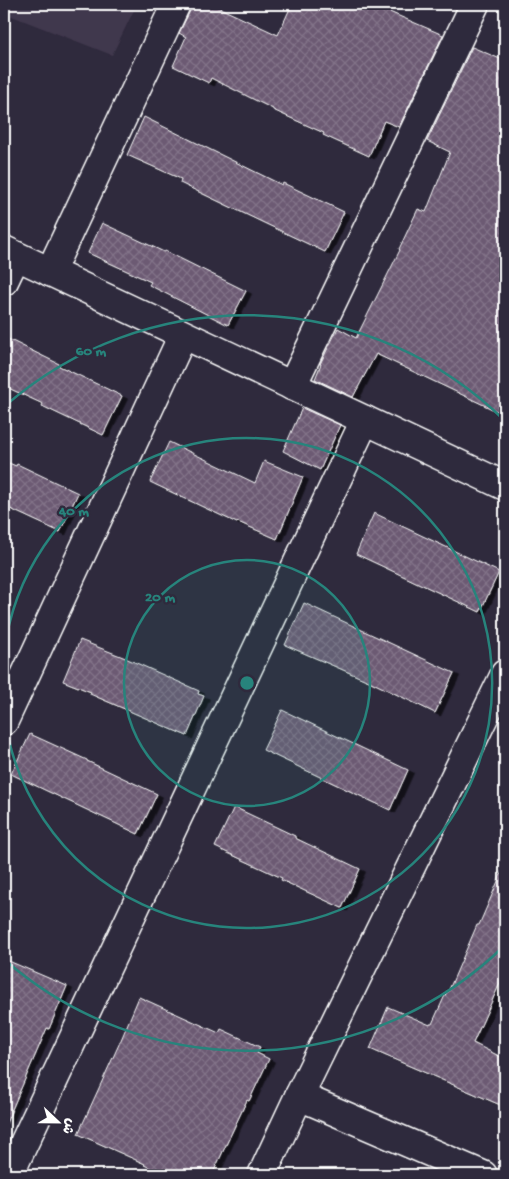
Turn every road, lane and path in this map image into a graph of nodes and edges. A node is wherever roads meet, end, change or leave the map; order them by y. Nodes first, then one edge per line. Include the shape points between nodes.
1 (176, 4) edge
2 (470, 5) edge
3 (10, 253) edge
4 (50, 272) junction
5 (4, 281) edge
6 (183, 335) junction
7 (292, 386) junction
8 (365, 420) junction
9 (505, 486) edge
10 (505, 674) edge
11 (4, 721) edge
12 (299, 1096) junction
13 (9, 1175) edge
14 (262, 1175) edge
15 (483, 1175) edge

1 - 4 street
2 - 7 street
3 - 4 street
3 - 5 street
4 - 6 street
6 - 7 street
6 - 11 street
7 - 8 street
8 - 9 street
8 - 13 street
10 - 12 street
12 - 14 street
12 - 15 street

